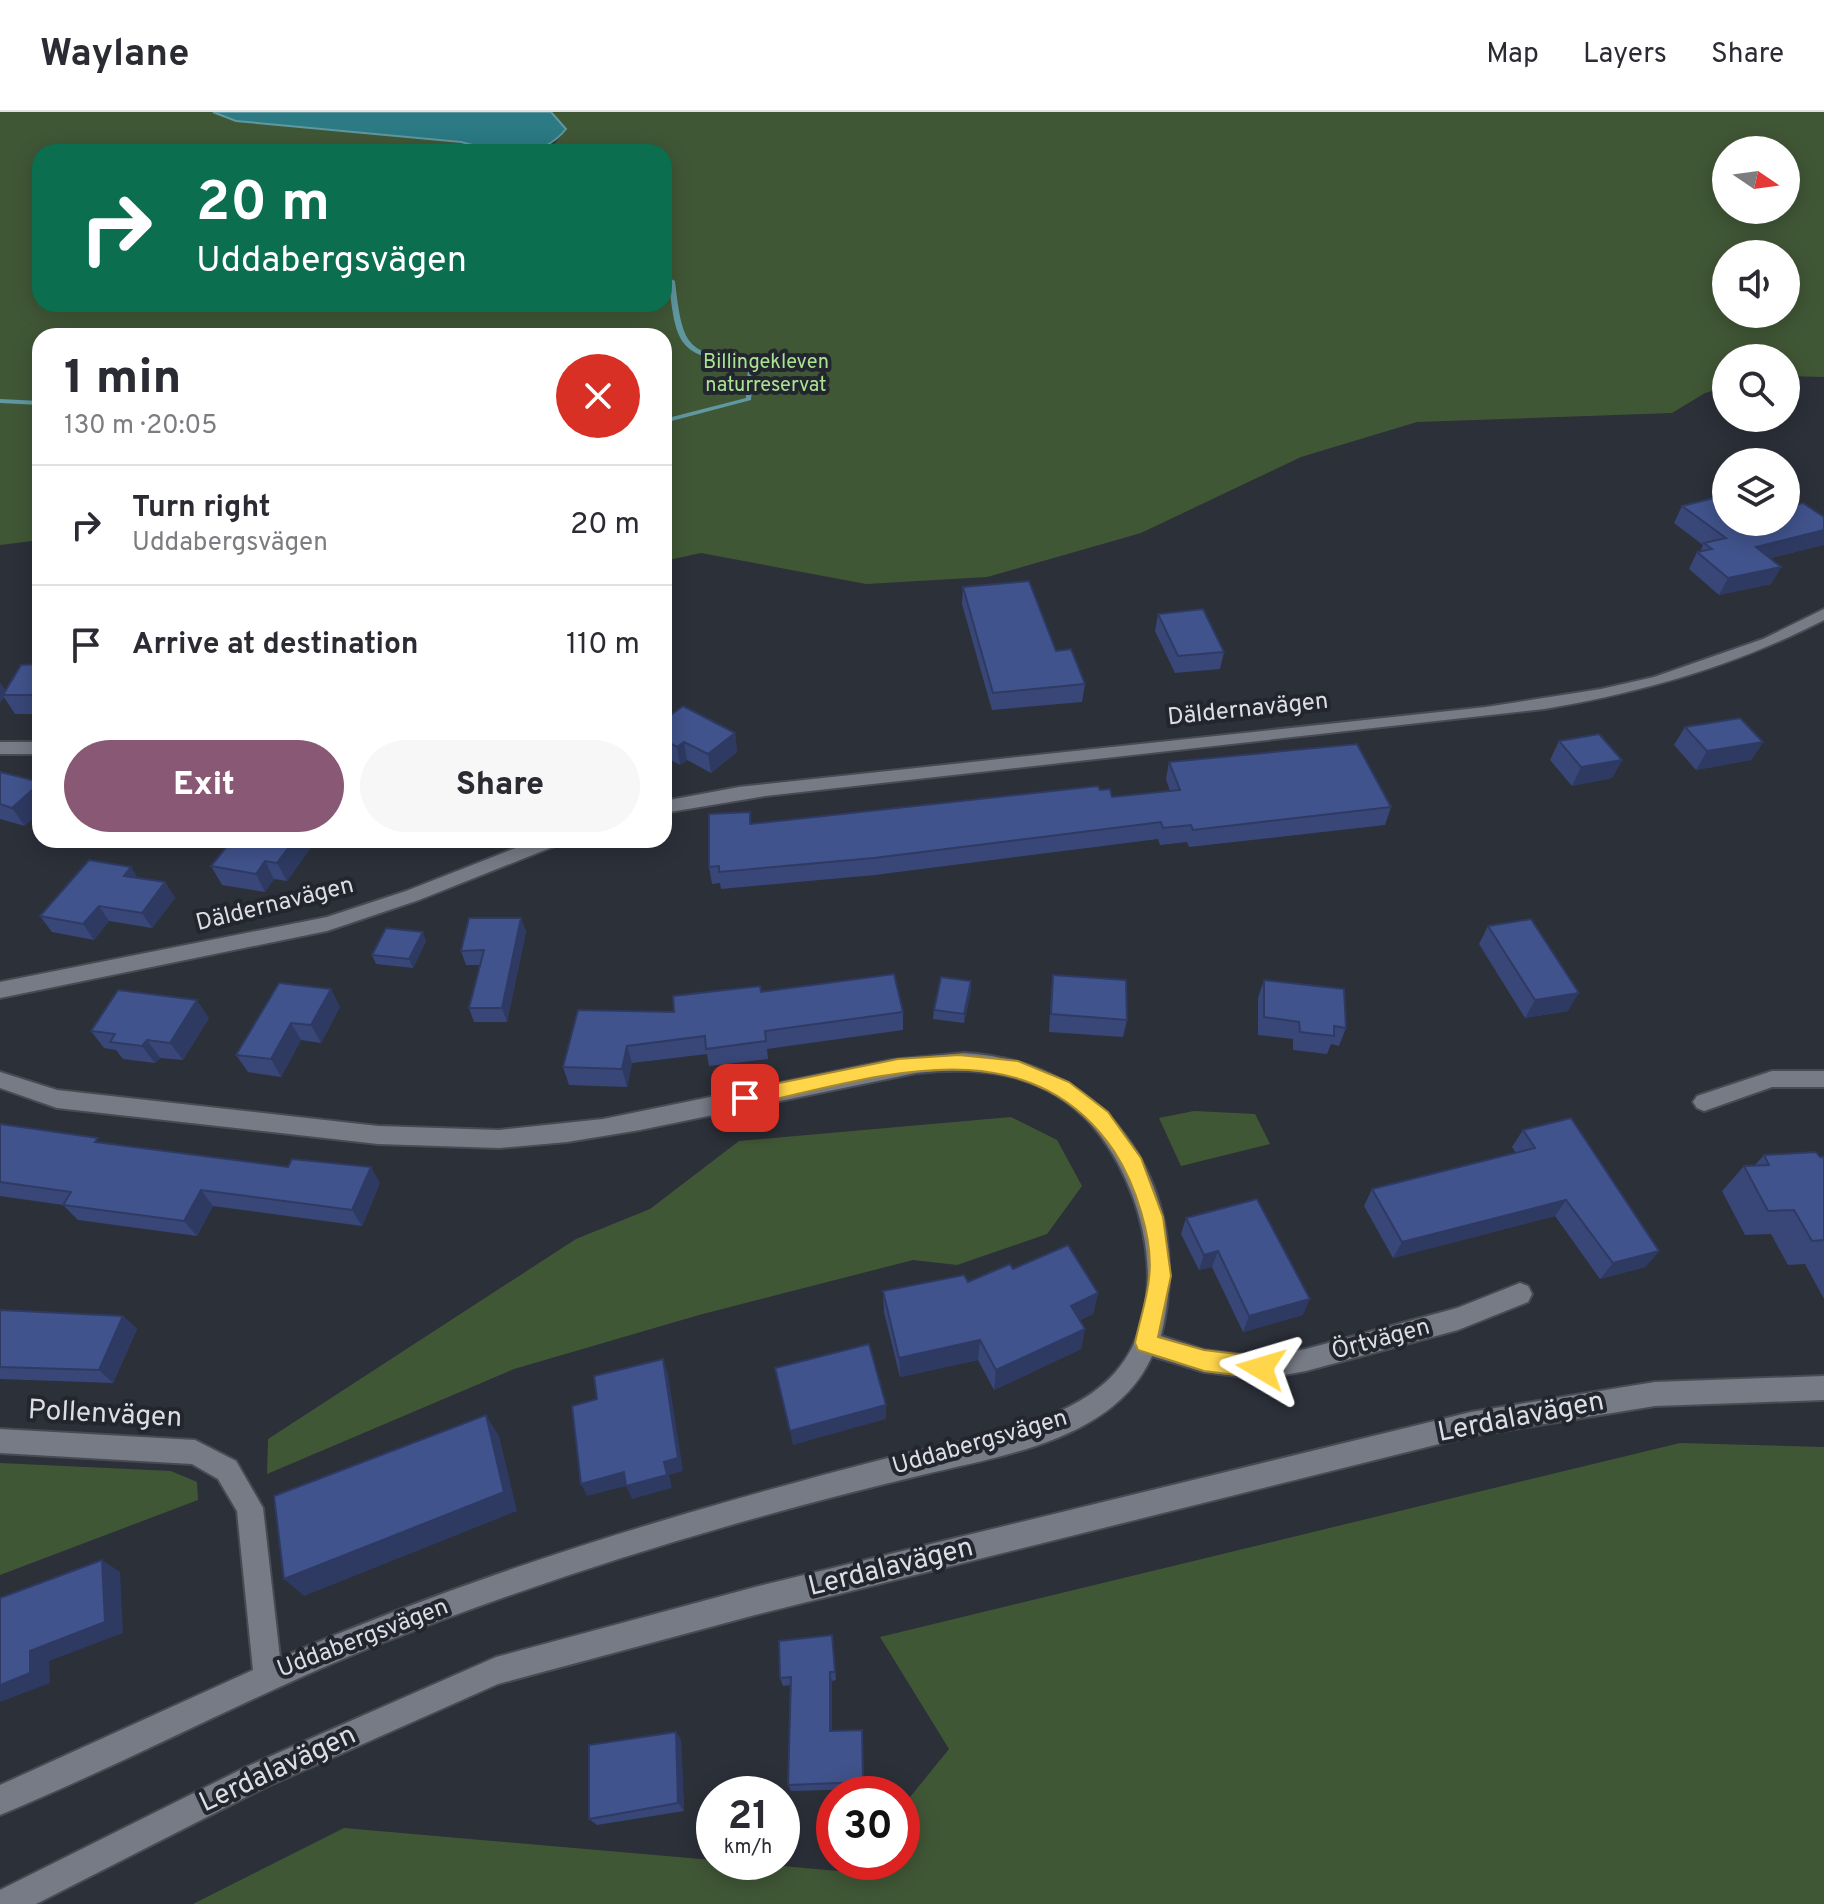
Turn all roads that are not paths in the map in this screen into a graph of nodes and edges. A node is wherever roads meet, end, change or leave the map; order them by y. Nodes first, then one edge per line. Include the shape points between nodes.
1 (1824, 614) edge
2 (0, 748) edge
3 (32, 748) edge
4 (672, 806) edge
5 (532, 848) edge
6 (0, 990) edge
7 (1824, 1079) edge
8 (0, 1080) edge
9 (1704, 1102) dead end
10 (1520, 1294) dead end
11 (1146, 1343) junction
12 (1824, 1388) edge
13 (0, 1441) edge
14 (268, 1676) junction
15 (0, 1800) edge
16 (4, 1904) edge

1 - 4 street, Däldernavägen via 1722,662 1585,699 1037,757
2 - 3 street
5 - 6 street, Däldernavägen via 327,924
7 - 9 street via 1772,1079
8 - 11 street, Uddabergsvägen via 57,1099 466,1141 623,1124 898,1066 1012,1066 1062,1087 1101,1117 1134,1164 1153,1217 1160,1276
10 - 11 street, Örtvägen via 1458,1319 1261,1368 1204,1361
11 - 14 street, Uddabergsvägen via 1132,1370 1102,1402 1053,1426 505,1583
12 - 16 street, Lerdalavägen via 1655,1394 1471,1424 755,1601 496,1671 256,1777
13 - 14 street, Pollenvägen via 195,1452 227,1470 250,1508
14 - 15 street, Uddabergsvägen

